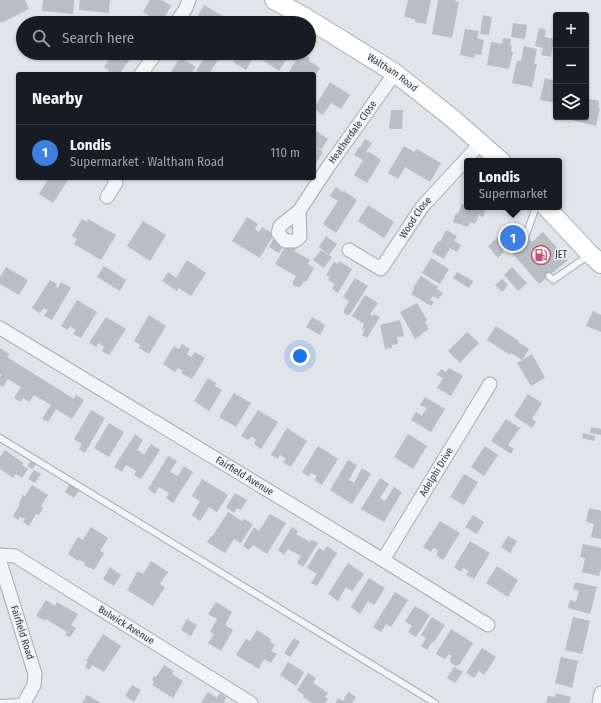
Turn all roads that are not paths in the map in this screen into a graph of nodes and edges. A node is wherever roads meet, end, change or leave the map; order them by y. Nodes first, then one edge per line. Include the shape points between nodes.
1 (189, 0) edge
2 (274, 0) edge
3 (181, 16) edge
4 (302, 16) edge
5 (316, 25) edge
6 (151, 60) edge
7 (142, 72) edge
8 (395, 73) junction
9 (481, 143) junction
10 (467, 158) edge
11 (498, 158) edge
12 (464, 161) edge
13 (115, 180) edge
14 (107, 197) dead end
15 (535, 210) edge
16 (549, 210) edge
17 (299, 211) dead end
18 (526, 235) dead end
19 (349, 250) dead end
20 (596, 259) edge
21 (549, 276) dead end
22 (0, 328) edge
23 (490, 384) dead end
24 (0, 438) edge
25 (0, 554) edge
26 (383, 560) junction
27 (0, 562) edge
28 (488, 625) dead end
29 (601, 693) edge
30 (25, 702) edge
31 (0, 703) edge
32 (251, 703) edge
33 (435, 703) edge
34 (599, 703) edge

1 - 3 street
2 - 4 main road, Waltham Road
5 - 8 main road, Waltham Road
6 - 7 street
8 - 9 main road, Waltham Road
8 - 17 street, Heatherdale Close
9 - 10 street, Wood Close
9 - 11 main road, Waltham Road
12 - 19 street, Wood Close via 422,207 381,269
13 - 14 street via 116,183
15 - 18 lane
16 - 20 main road
20 - 21 lane via 553,280
22 - 26 street, Fairfield Avenue
23 - 26 street, Adelphi Drive
24 - 33 lane
25 - 32 street, Bulwick Avenue via 15,556
26 - 28 street, Fairfield Avenue
27 - 30 street, Fairfield Road via 35,674 34,685
29 - 34 street
30 - 31 lane

